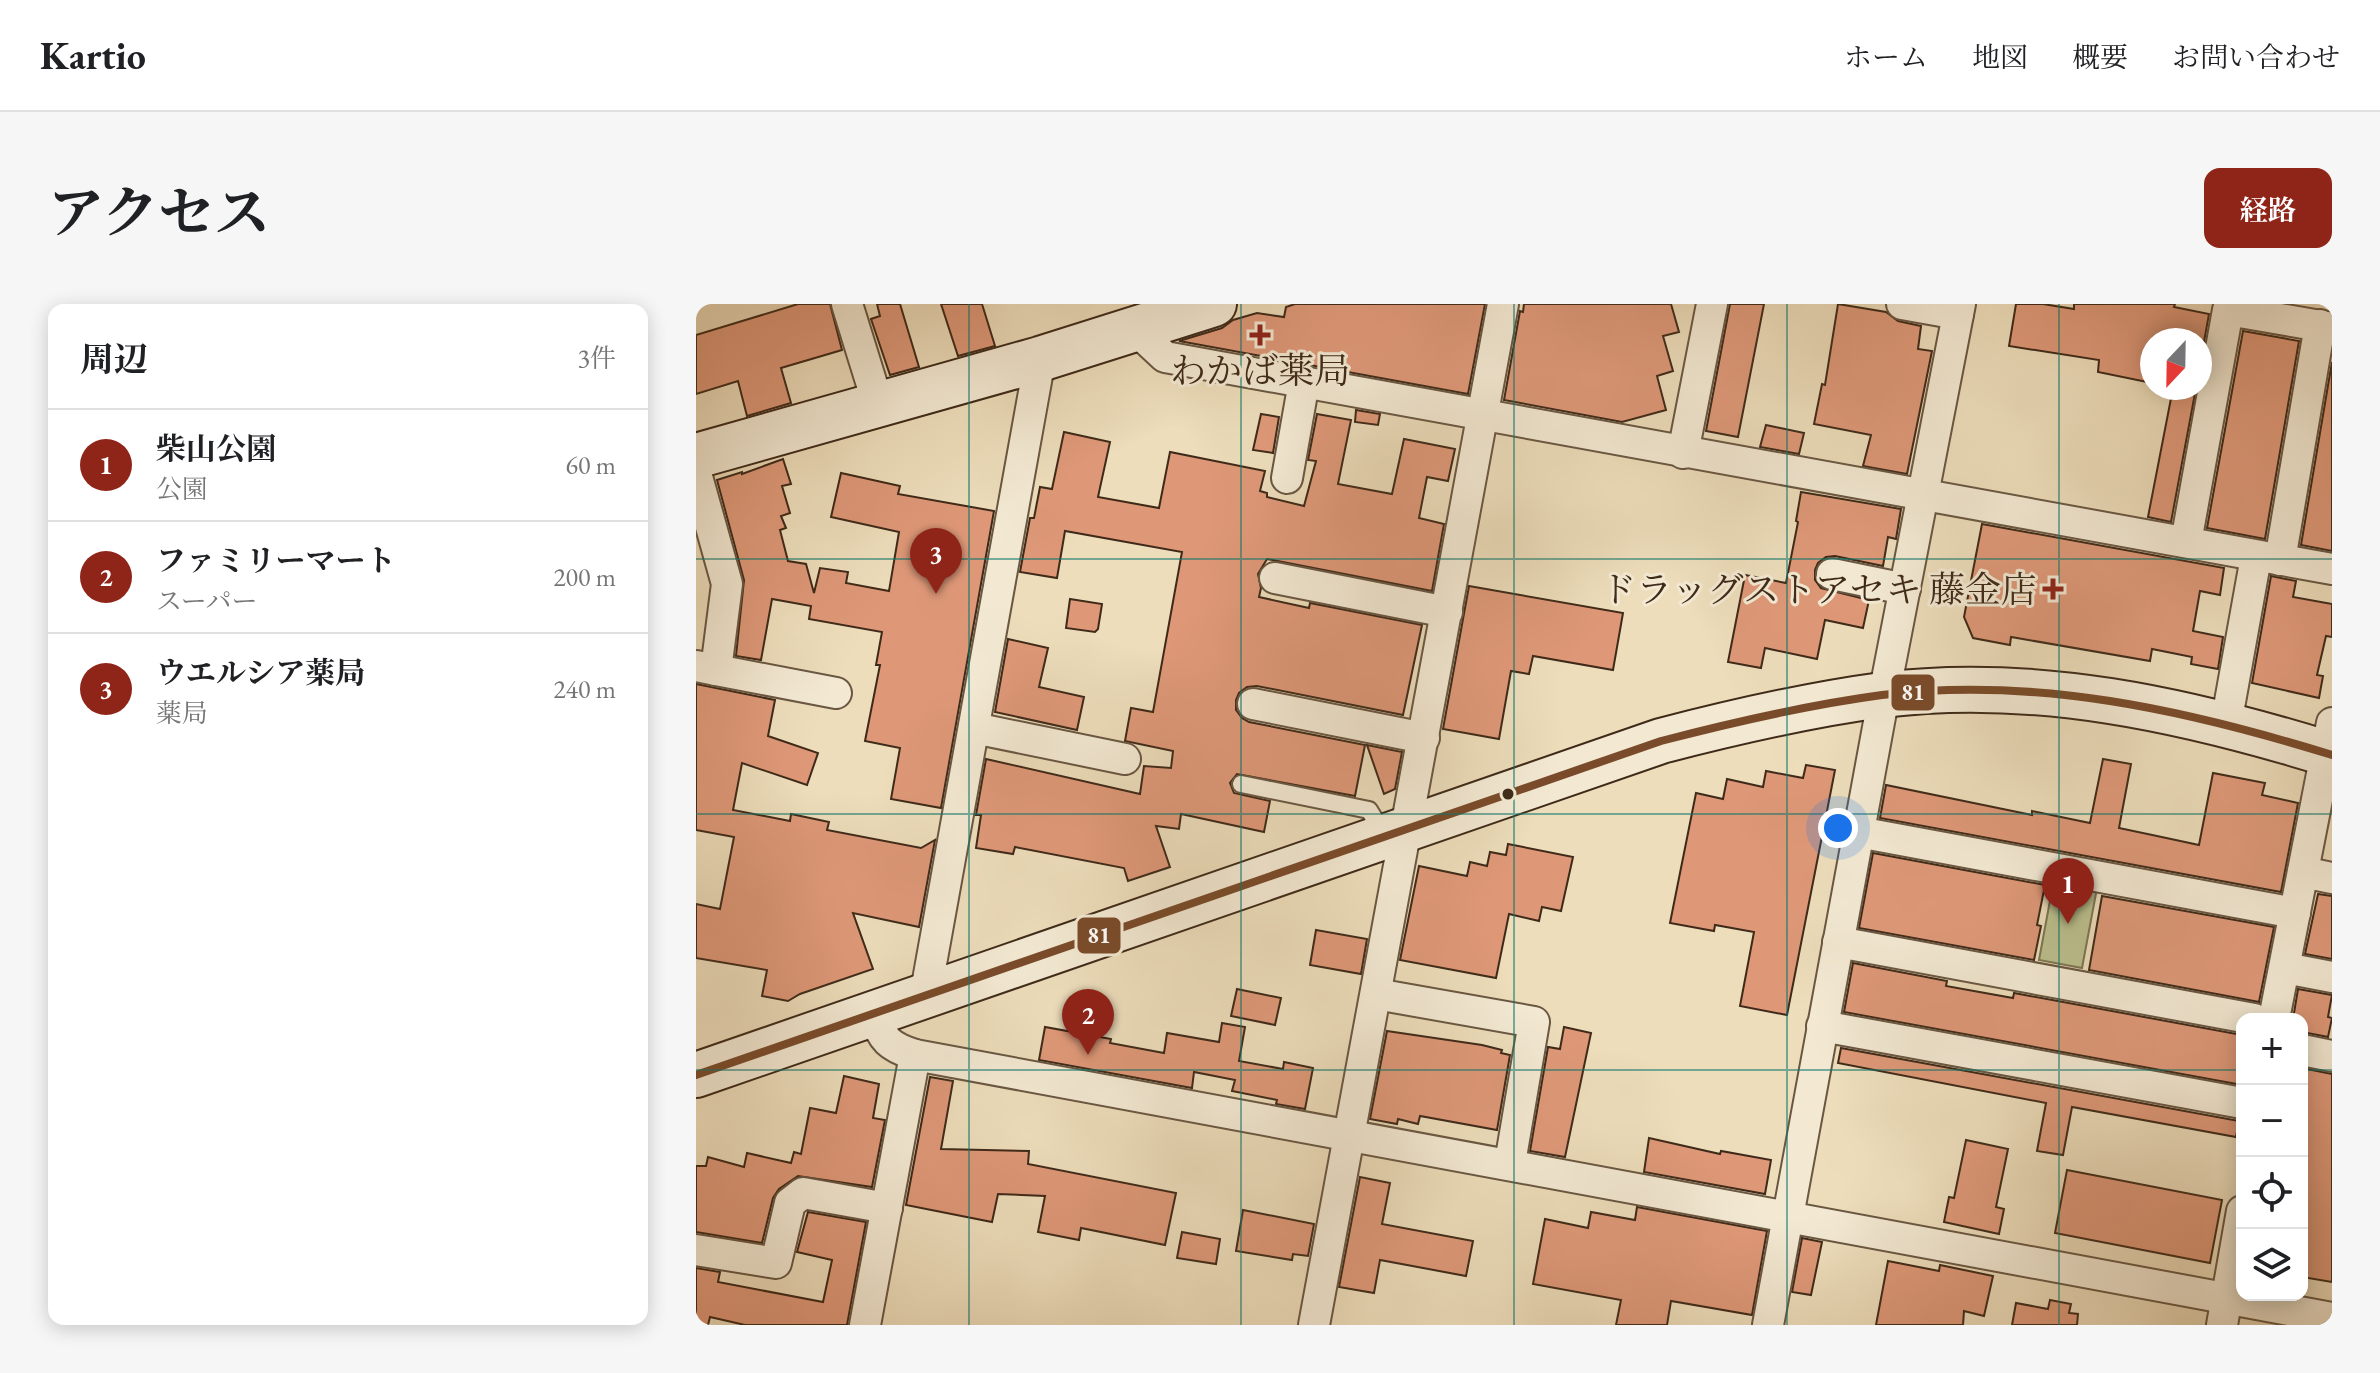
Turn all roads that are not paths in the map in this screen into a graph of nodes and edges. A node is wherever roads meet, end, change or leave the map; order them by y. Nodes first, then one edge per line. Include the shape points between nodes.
1 (847, 304) edge
2 (1214, 304) edge
3 (1503, 304) edge
4 (1712, 304) edge
5 (1902, 304) edge
6 (1959, 309) edge
7 (2326, 326) edge
8 (1136, 330) junction
9 (1040, 359) junction
10 (1304, 382) junction
11 (878, 404) junction
12 (1483, 414) junction
13 (1683, 453) junction
14 (696, 456) edge
15 (696, 473) edge
16 (1287, 478) dead end
17 (1924, 495) junction
18 (2186, 542) junction
19 (2268, 558) junction
20 (2332, 569) edge
21 (1832, 574) dead end
22 (1275, 578) dead end
23 (1905, 589) junction
24 (1447, 612) junction
25 (706, 668) edge
26 (836, 693) dead end
27 (1884, 695) junction
28 (1253, 704) dead end
29 (2226, 724) junction
30 (974, 728) junction
31 (1424, 738) junction
32 (2330, 744) edge
33 (1125, 759) dead end
34 (1241, 784) dead end
35 (1396, 831) junction
36 (1858, 832) junction
37 (2318, 875) edge
38 (2295, 913) junction
39 (1838, 942) junction
40 (2285, 968) junction
41 (2332, 977) edge
42 (1376, 994) junction
43 (925, 997) junction
44 (2275, 1013) edge
45 (873, 1014) junction
46 (2236, 1016) edge
47 (1822, 1026) junction
48 (2308, 1051) edge
49 (915, 1055) junction
50 (2332, 1056) edge
51 (696, 1075) edge
52 (2236, 1102) edge
53 (1349, 1134) junction
54 (1510, 1163) junction
55 (887, 1208) junction
56 (1788, 1216) junction
57 (2239, 1229) edge
58 (696, 1250) edge
59 (2225, 1312) edge
60 (2332, 1318) edge
61 (865, 1325) edge
62 (1314, 1325) edge
63 (1768, 1325) edge

1 - 11 street
2 - 8 street
3 - 12 street
4 - 13 street
5 - 6 street
6 - 17 street
7 - 18 street via 2228,310
7 - 19 street
8 - 9 street
8 - 10 street via 1165,357
9 - 11 street
9 - 30 street
10 - 12 street
10 - 16 street
11 - 14 street
12 - 13 street
12 - 24 street
13 - 17 street
15 - 25 street via 727,584
17 - 18 street
17 - 23 street
18 - 19 street
19 - 20 street
19 - 29 street
21 - 23 street
22 - 24 street
23 - 27 street
24 - 31 street
25 - 26 street
27 - 29 street via 2031,692 2102,699
27 - 35 street via 1763,715 1661,741
27 - 36 street
28 - 31 street
29 - 32 street
30 - 33 street
30 - 43 street
31 - 35 street
32 - 37 street
34 - 35 lane via 1369,810
35 - 42 street
35 - 43 street
36 - 38 street
36 - 39 street
37 - 38 street
38 - 40 street
39 - 46 street
39 - 47 street
40 - 41 street
40 - 44 street
42 - 53 street
42 - 54 street via 1534,1022
43 - 45 street
45 - 49 street via 889,1044
45 - 51 street
47 - 52 street
47 - 56 street
48 - 50 street
49 - 53 street
49 - 55 street
53 - 54 street
53 - 62 street
54 - 56 street
55 - 58 street via 803,1193 790,1203 776,1263
55 - 61 street
56 - 59 street
56 - 63 street
57 - 59 street
59 - 60 street

